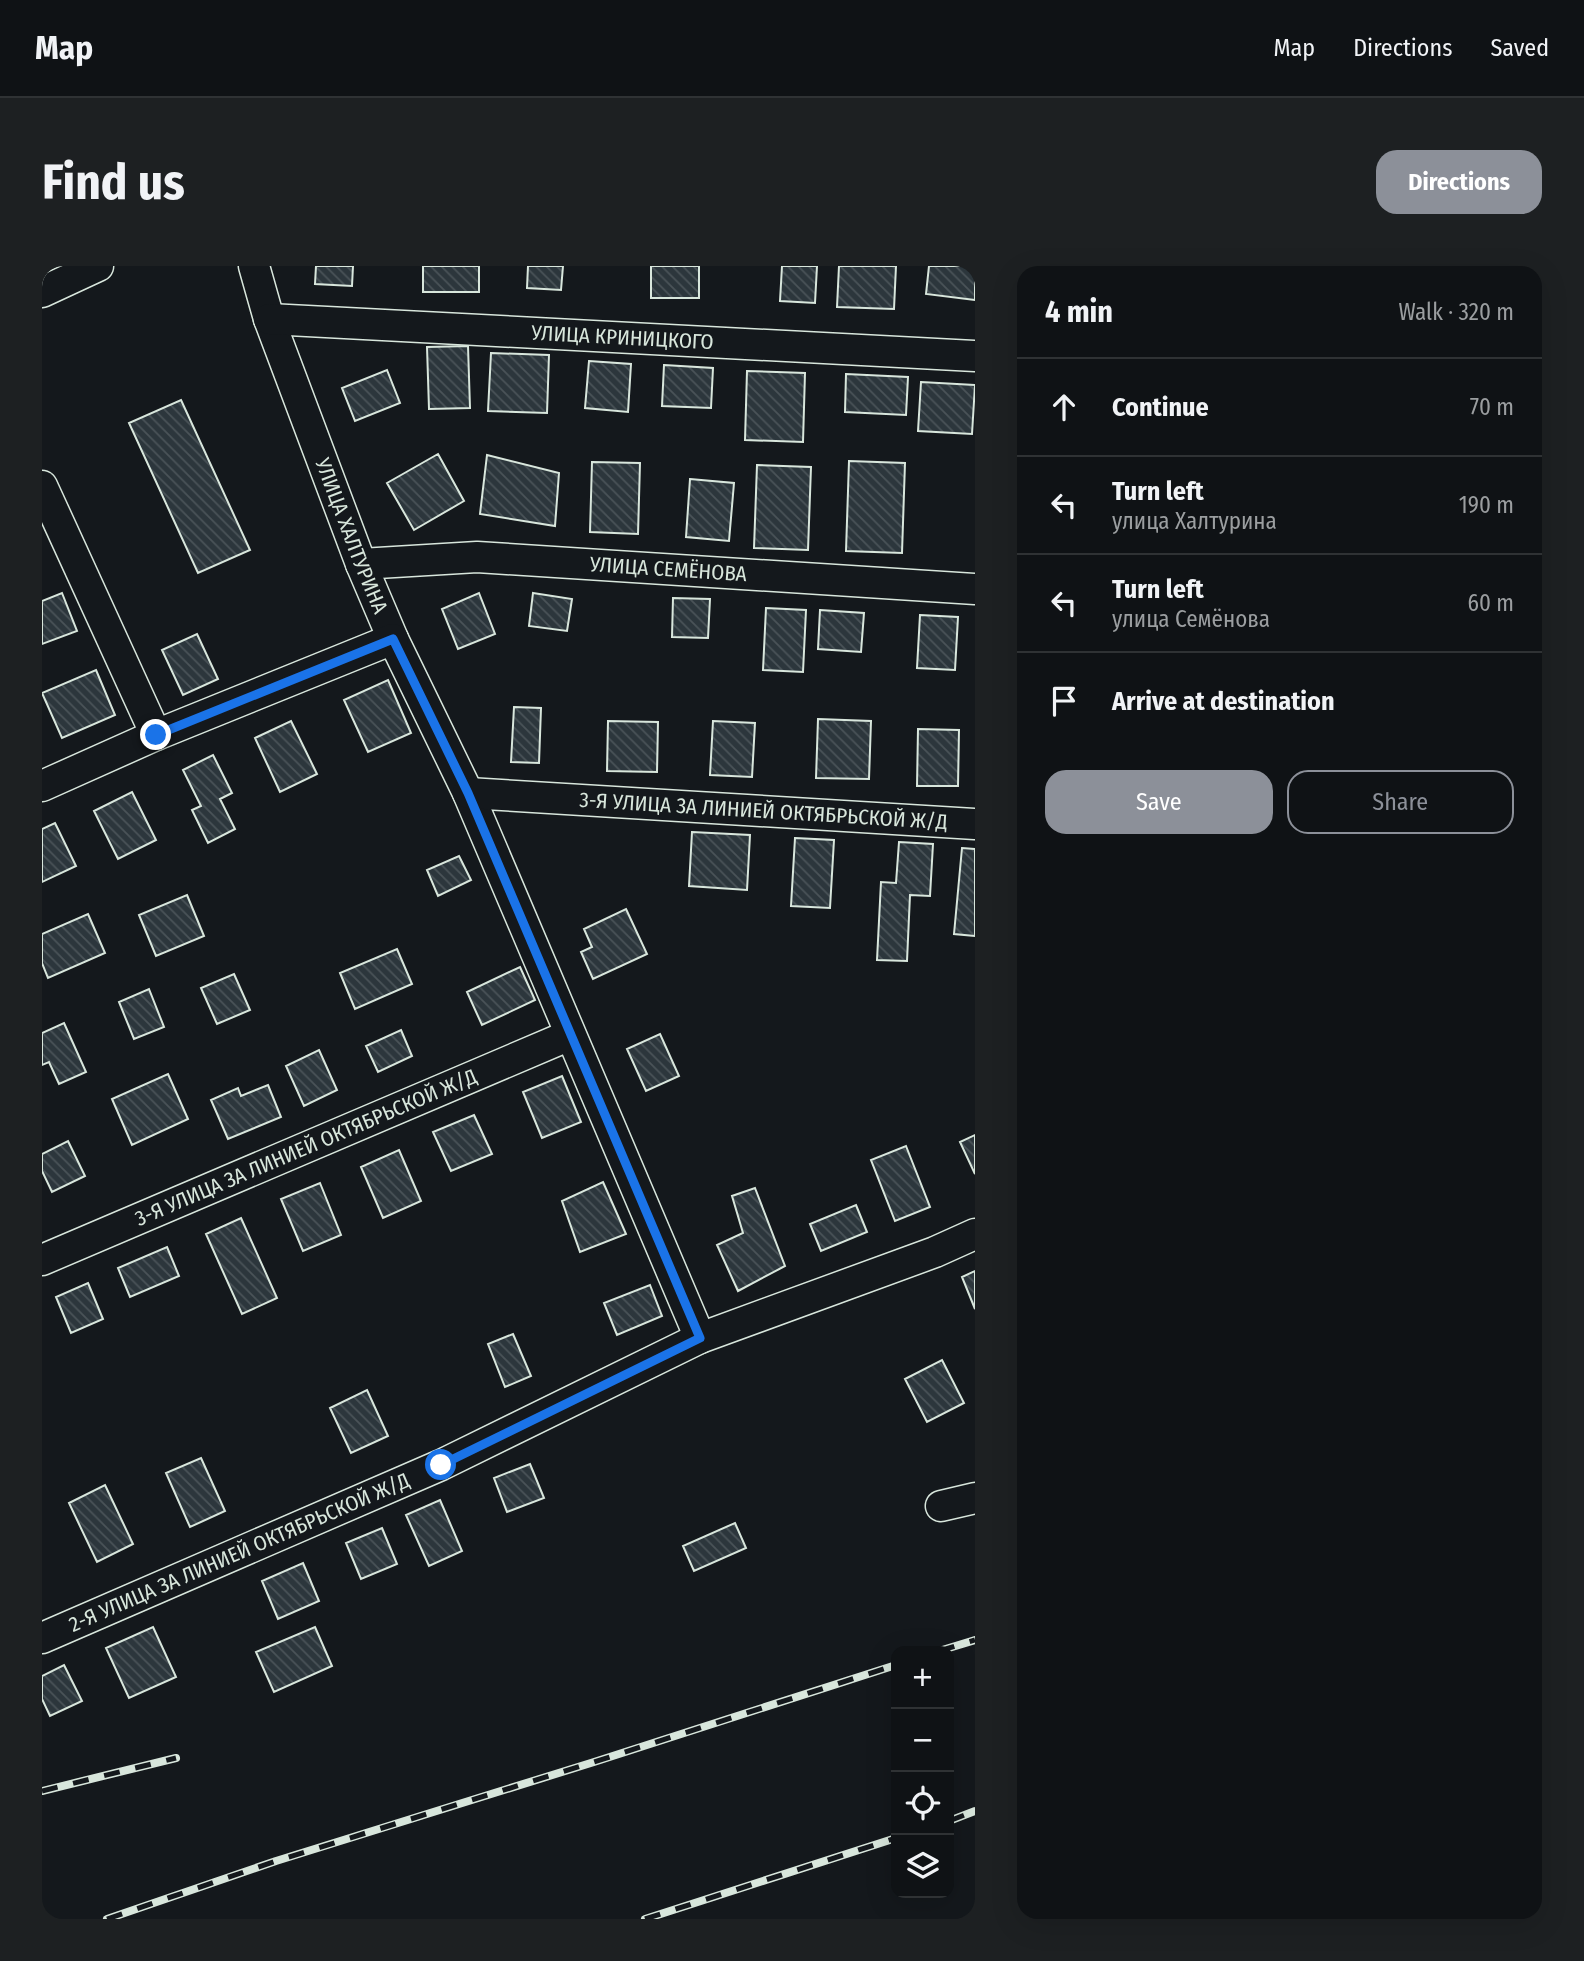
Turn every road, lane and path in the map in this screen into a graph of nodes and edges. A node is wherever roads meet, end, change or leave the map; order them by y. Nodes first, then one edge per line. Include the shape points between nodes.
1 (98, 266) edge
2 (254, 266) edge
3 (42, 292) edge
4 (270, 319) junction
5 (975, 356) edge
6 (42, 486) edge
7 (361, 564) junction
8 (975, 589) edge
9 (393, 639) junction
10 (156, 735) junction
11 (42, 786) edge
12 (468, 793) junction
13 (975, 824) edge
14 (570, 1035) junction
15 (975, 1234) edge
16 (42, 1260) edge
17 (700, 1338) junction
18 (975, 1499) edge
19 (941, 1506) dead end
20 (42, 1638) edge

1 - 3 street
2 - 4 street, УЛИЦА ХАЛТУРИНА
4 - 5 street, УЛИЦА КРИНИЦКОГО
4 - 7 street, УЛИЦА ХАЛТУРИНА
6 - 10 street
7 - 8 street, УЛИЦА СЕМЁНОВА via 477,557
7 - 9 street, УЛИЦА ХАЛТУРИНА
9 - 10 street
9 - 12 street, УЛИЦА ХАЛТУРИНА
10 - 11 street
12 - 13 street, 3-Я УЛИЦА ЗА ЛИНИЕЙ ОКТЯБРЬСКОЙ Ж/Д
12 - 14 street, УЛИЦА ХАЛТУРИНА
14 - 16 street, 3-Я УЛИЦА ЗА ЛИНИЕЙ ОКТЯБРЬСКОЙ Ж/Д
14 - 17 street, УЛИЦА ХАЛТУРИНА
15 - 17 street, 2-Я УЛИЦА ЗА ЛИНИЕЙ ОКТЯБРЬСКОЙ Ж/Д
17 - 20 street, 2-Я УЛИЦА ЗА ЛИНИЕЙ ОКТЯБРЬСКОЙ Ж/Д via 441,1465
18 - 19 street

